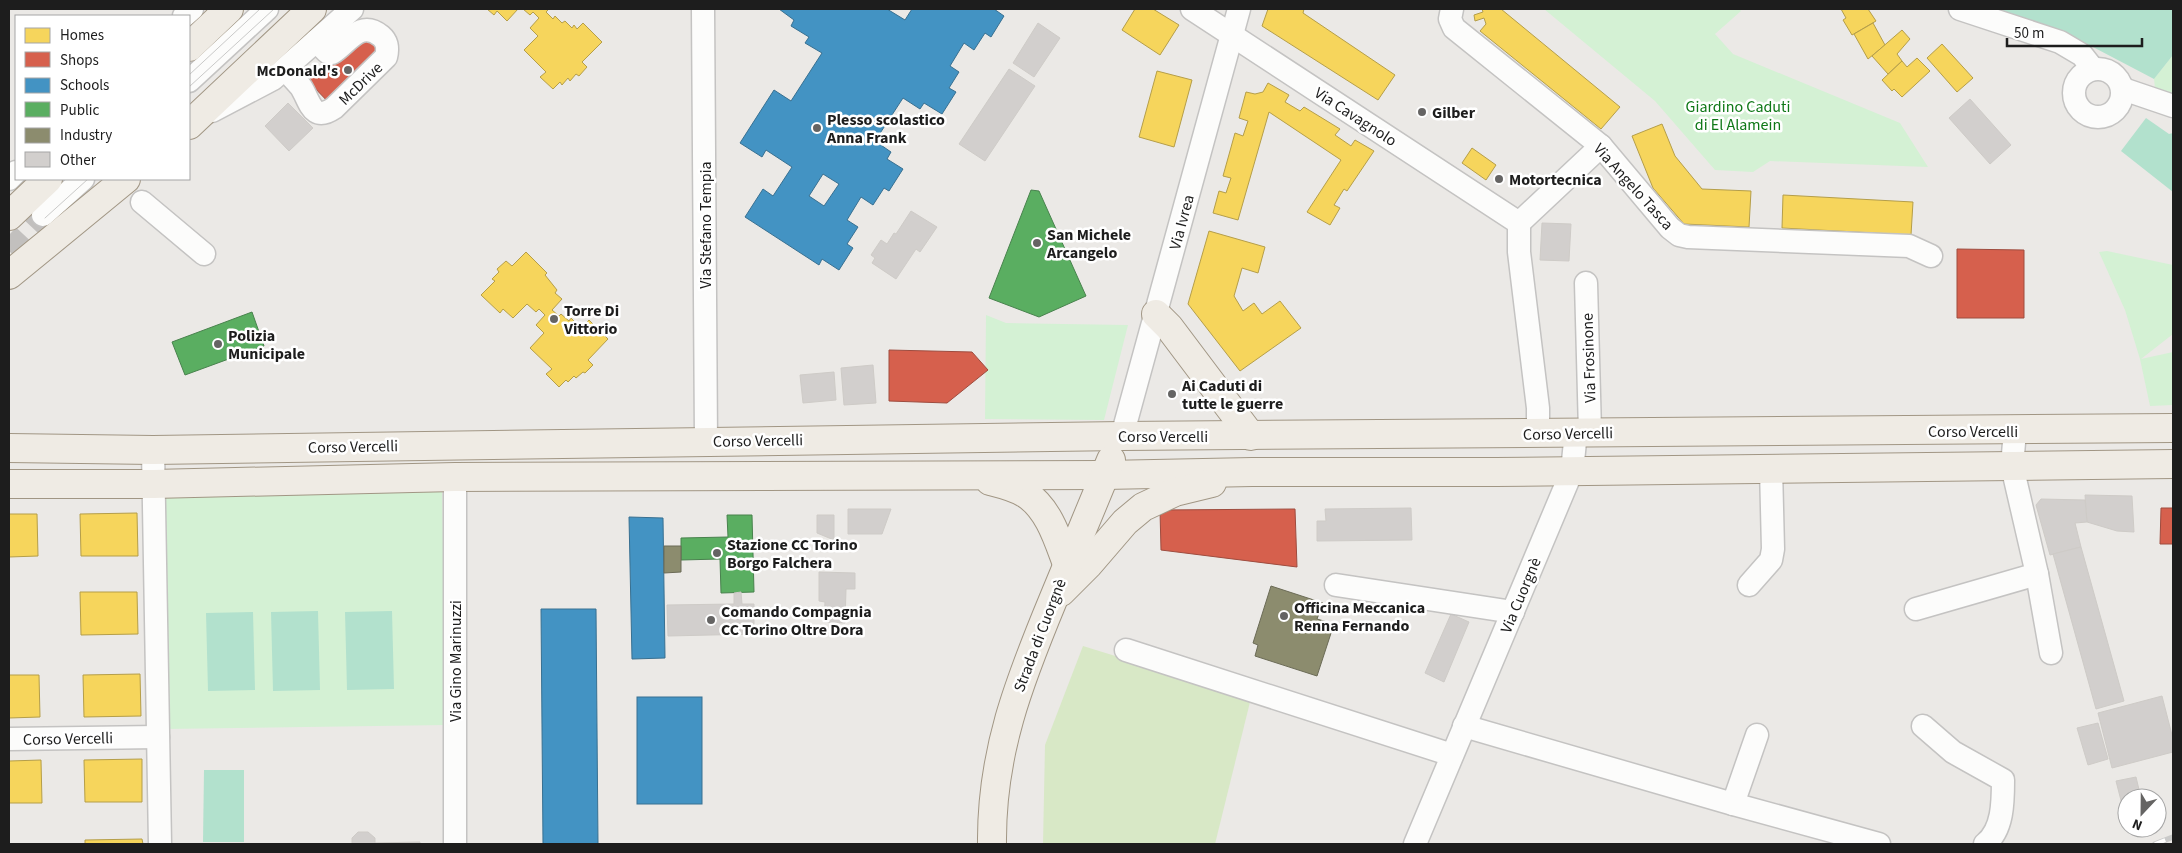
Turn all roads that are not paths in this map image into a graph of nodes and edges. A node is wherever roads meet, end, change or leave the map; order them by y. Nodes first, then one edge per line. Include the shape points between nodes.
1 (229, 9) edge
2 (267, 9) edge
3 (312, 9) edge
4 (352, 9) edge
5 (703, 9) edge
6 (1192, 9) edge
7 (1239, 9) edge
8 (1452, 9) edge
9 (1960, 9) edge
10 (1231, 34) junction
11 (316, 41) junction
12 (190, 46) edge
13 (285, 69) junction
14 (2086, 74) junction
15 (190, 80) edge
16 (2123, 89) junction
17 (2173, 106) edge
18 (191, 122) edge
19 (1601, 146) junction
20 (47, 180) edge
21 (82, 180) edge
22 (125, 180) edge
23 (142, 202) dead end
24 (43, 215) tunnel mouth
25 (9, 216) edge
26 (1519, 223) junction
27 (204, 254) dead end
28 (1931, 256) dead end
29 (12, 274) edge
30 (1586, 283) dead end
31 (1156, 314) junction
32 (2173, 428) edge
33 (2015, 431) junction
34 (1583, 432) junction
35 (1538, 433) junction
36 (1122, 436) junction
37 (1251, 436) junction
38 (706, 440) junction
39 (14, 446) edge
40 (153, 450) junction
41 (2173, 464) edge
42 (2012, 466) junction
43 (1771, 468) junction
44 (1572, 471) junction
45 (1252, 472) junction
46 (1105, 474) junction
47 (969, 475) junction
48 (455, 477) junction
49 (9, 484) edge
50 (153, 484) junction
51 (1067, 564) junction
52 (2037, 574) junction
53 (1336, 585) dead end
54 (1748, 585) dead end
55 (1053, 601) junction
56 (1916, 609) dead end
57 (1513, 612) junction
58 (1126, 650) dead end
59 (2050, 653) dead end
60 (1464, 726) junction
61 (1923, 726) dead end
62 (1757, 735) dead end
63 (158, 737) junction
64 (9, 739) edge
65 (1452, 755) junction
66 (1733, 804) junction
67 (160, 844) edge
68 (455, 844) edge
69 (992, 844) edge
70 (1415, 844) edge
71 (1879, 844) edge
72 (1985, 844) edge

1 - 12 main road
2 - 15 street
3 - 18 main road
4 - 11 street
5 - 38 street, Via Stefano Tempia
6 - 10 street, Via Cavagnolo
7 - 10 street, Via Ivrea
8 - 19 street, Via Angelo Tasca via 1450,19 1454,28
9 - 14 street via 2060,42 2070,50
10 - 26 street, Via Cavagnolo
10 - 31 street, Via Ivrea
11 - 13 street
11 - 13 street, McDrive via 332,53 358,31 368,30 382,37 387,52 386,57 334,108 320,113 312,109
13 - 18 street via 273,79
14 - 16 street via 2102,68 2116,75
14 - 16 street via 2074,93 2085,113 2093,116 2115,111
16 - 17 street
19 - 26 street
19 - 28 street, Via Angelo Tasca via 1679,235 1909,246
20 - 25 main road
21 - 24 street
22 - 29 main road
23 - 27 street
26 - 35 street via 1518,252 1538,408
30 - 34 street, Via Frosinone
31 - 36 street, Via Ivrea
31 - 37 main road
32 - 33 main road, Corso Vercelli
33 - 34 main road, Corso Vercelli
33 - 42 street
34 - 35 main road, Corso Vercelli
34 - 44 street, Via Cuorgnè
35 - 37 main road, Corso Vercelli
36 - 37 main road, Corso Vercelli
36 - 38 main road, Corso Vercelli
36 - 46 main road, Strada di Cuorgnè
38 - 40 main road, Corso Vercelli
39 - 40 main road, Corso Vercelli
40 - 50 street
41 - 42 main road, Corso Vercelli
42 - 43 main road, Corso Vercelli
42 - 52 street
43 - 44 main road, Corso Vercelli
43 - 54 street via 1773,549 1770,560
44 - 45 main road, Corso Vercelli
44 - 57 street, Via Cuorgnè
45 - 46 main road, Corso Vercelli
45 - 55 main road via 1176,492 1143,507 1125,522
46 - 47 main road, Corso Vercelli
46 - 51 main road, Strada di Cuorgnè
47 - 48 main road, Corso Vercelli
47 - 51 main road via 1012,487 1036,503 1048,519
48 - 50 main road, Corso Vercelli
48 - 68 street, Via Gino Marinuzzi
49 - 50 main road, Corso Vercelli
50 - 63 street
51 - 55 main road, Strada di Cuorgnè
52 - 56 street
52 - 59 street
53 - 57 street
55 - 69 main road, Strada di Cuorgnè via 1024,668 1007,724 994,797
57 - 60 street, Via Cuorgnè
58 - 65 street
60 - 65 street, Via Cuorgnè
60 - 66 street
61 - 72 street via 1953,752 2003,780 2003,809 1993,838
62 - 66 street
63 - 64 street, Corso Vercelli
63 - 67 street
65 - 70 street, Via Cuorgnè
66 - 71 street

